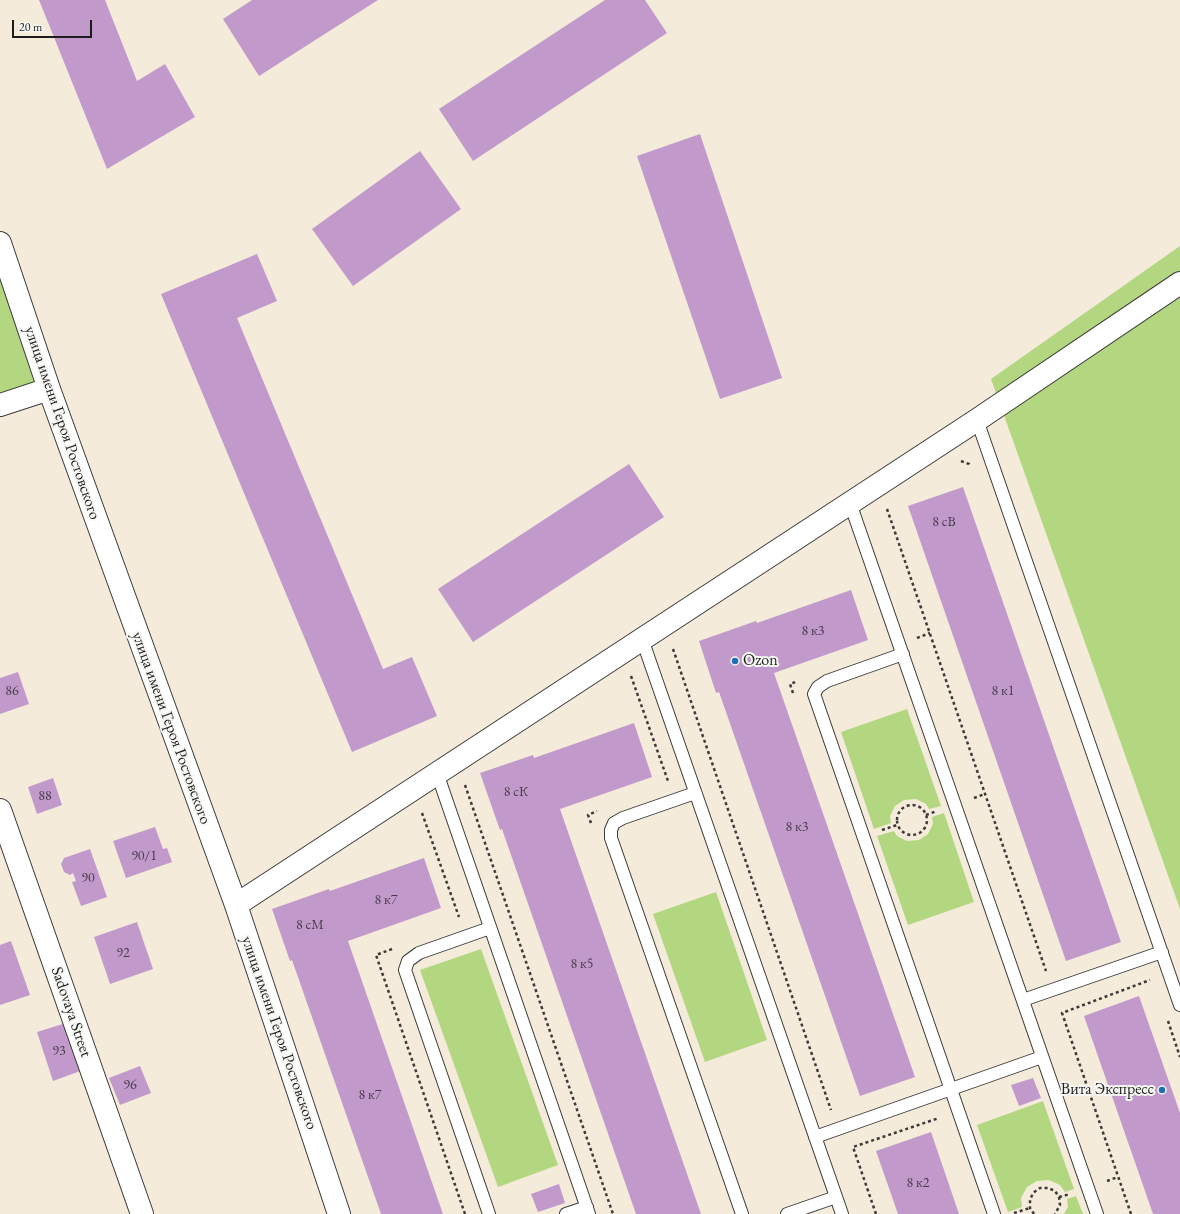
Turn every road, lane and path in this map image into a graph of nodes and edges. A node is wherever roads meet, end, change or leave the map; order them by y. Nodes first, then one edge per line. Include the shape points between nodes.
1 (0, 243) edge
2 (1180, 283) edge
3 (49, 389) junction
4 (0, 405) edge
5 (977, 420) junction
6 (956, 459) dead end
7 (972, 472) dead end
8 (853, 511) junction
9 (645, 647) junction
10 (902, 654) junction
11 (805, 679) dead end
12 (795, 698) dead end
13 (439, 781) junction
14 (695, 793) junction
15 (0, 810) edge
16 (926, 815) joint
17 (236, 905) junction
18 (490, 928) junction
19 (1162, 952) junction
20 (1046, 973) dead end
21 (1153, 979) dead end
22 (1023, 1000) junction
23 (1180, 1005) edge
24 (1166, 1014) dead end
25 (1042, 1057) junction
26 (1180, 1057) edge
27 (951, 1089) junction
28 (833, 1115) dead end
29 (942, 1117) dead end
30 (815, 1137) junction
31 (836, 1197) junction
32 (1030, 1208) junction
33 (588, 1210) edge
34 (142, 1214) edge
35 (339, 1214) edge
36 (489, 1214) edge
37 (566, 1214) edge
38 (613, 1214) edge
39 (742, 1214) edge
40 (787, 1214) edge
41 (842, 1214) edge
42 (876, 1214) edge
43 (994, 1214) edge
44 (1012, 1214) edge
45 (1034, 1214) edge
46 (1055, 1214) edge
47 (1097, 1214) edge
48 (1131, 1214) edge

1 - 3 street, улица имени Героя Ростовского
2 - 5 street
3 - 4 street
3 - 17 street, улица имени Героя Ростовского
5 - 8 street
5 - 19 lane
6 - 7 path via 969,464
8 - 9 street
8 - 10 lane
8 - 20 path via 885,502
9 - 13 street
9 - 14 lane
9 - 28 path via 670,641
10 - 22 lane
10 - 27 lane via 827,681 818,687 814,694
11 - 12 path via 790,684
13 - 17 street
13 - 18 lane
13 - 38 path via 462,775
14 - 30 lane
14 - 39 lane via 623,818 614,823 611,838
15 - 34 street, Sadovaya Street
16 - 16 path via 922,808 906,806 900,810 897,825 902,832 917,835 927,823
17 - 35 street, улица имени Героя Ростовского
18 - 33 lane
18 - 36 lane via 419,953 408,961 405,970
19 - 22 lane
19 - 23 lane
21 - 48 path via 1062,1012
22 - 25 lane
24 - 26 path
25 - 27 lane
25 - 47 lane
27 - 30 lane
27 - 43 lane
29 - 42 path via 853,1148
30 - 31 lane
31 - 40 lane
31 - 41 lane
32 - 44 path
32 - 45 path
32 - 46 path via 1033,1193 1040,1188 1048,1188 1055,1191 1059,1197 1060,1205
33 - 37 lane

